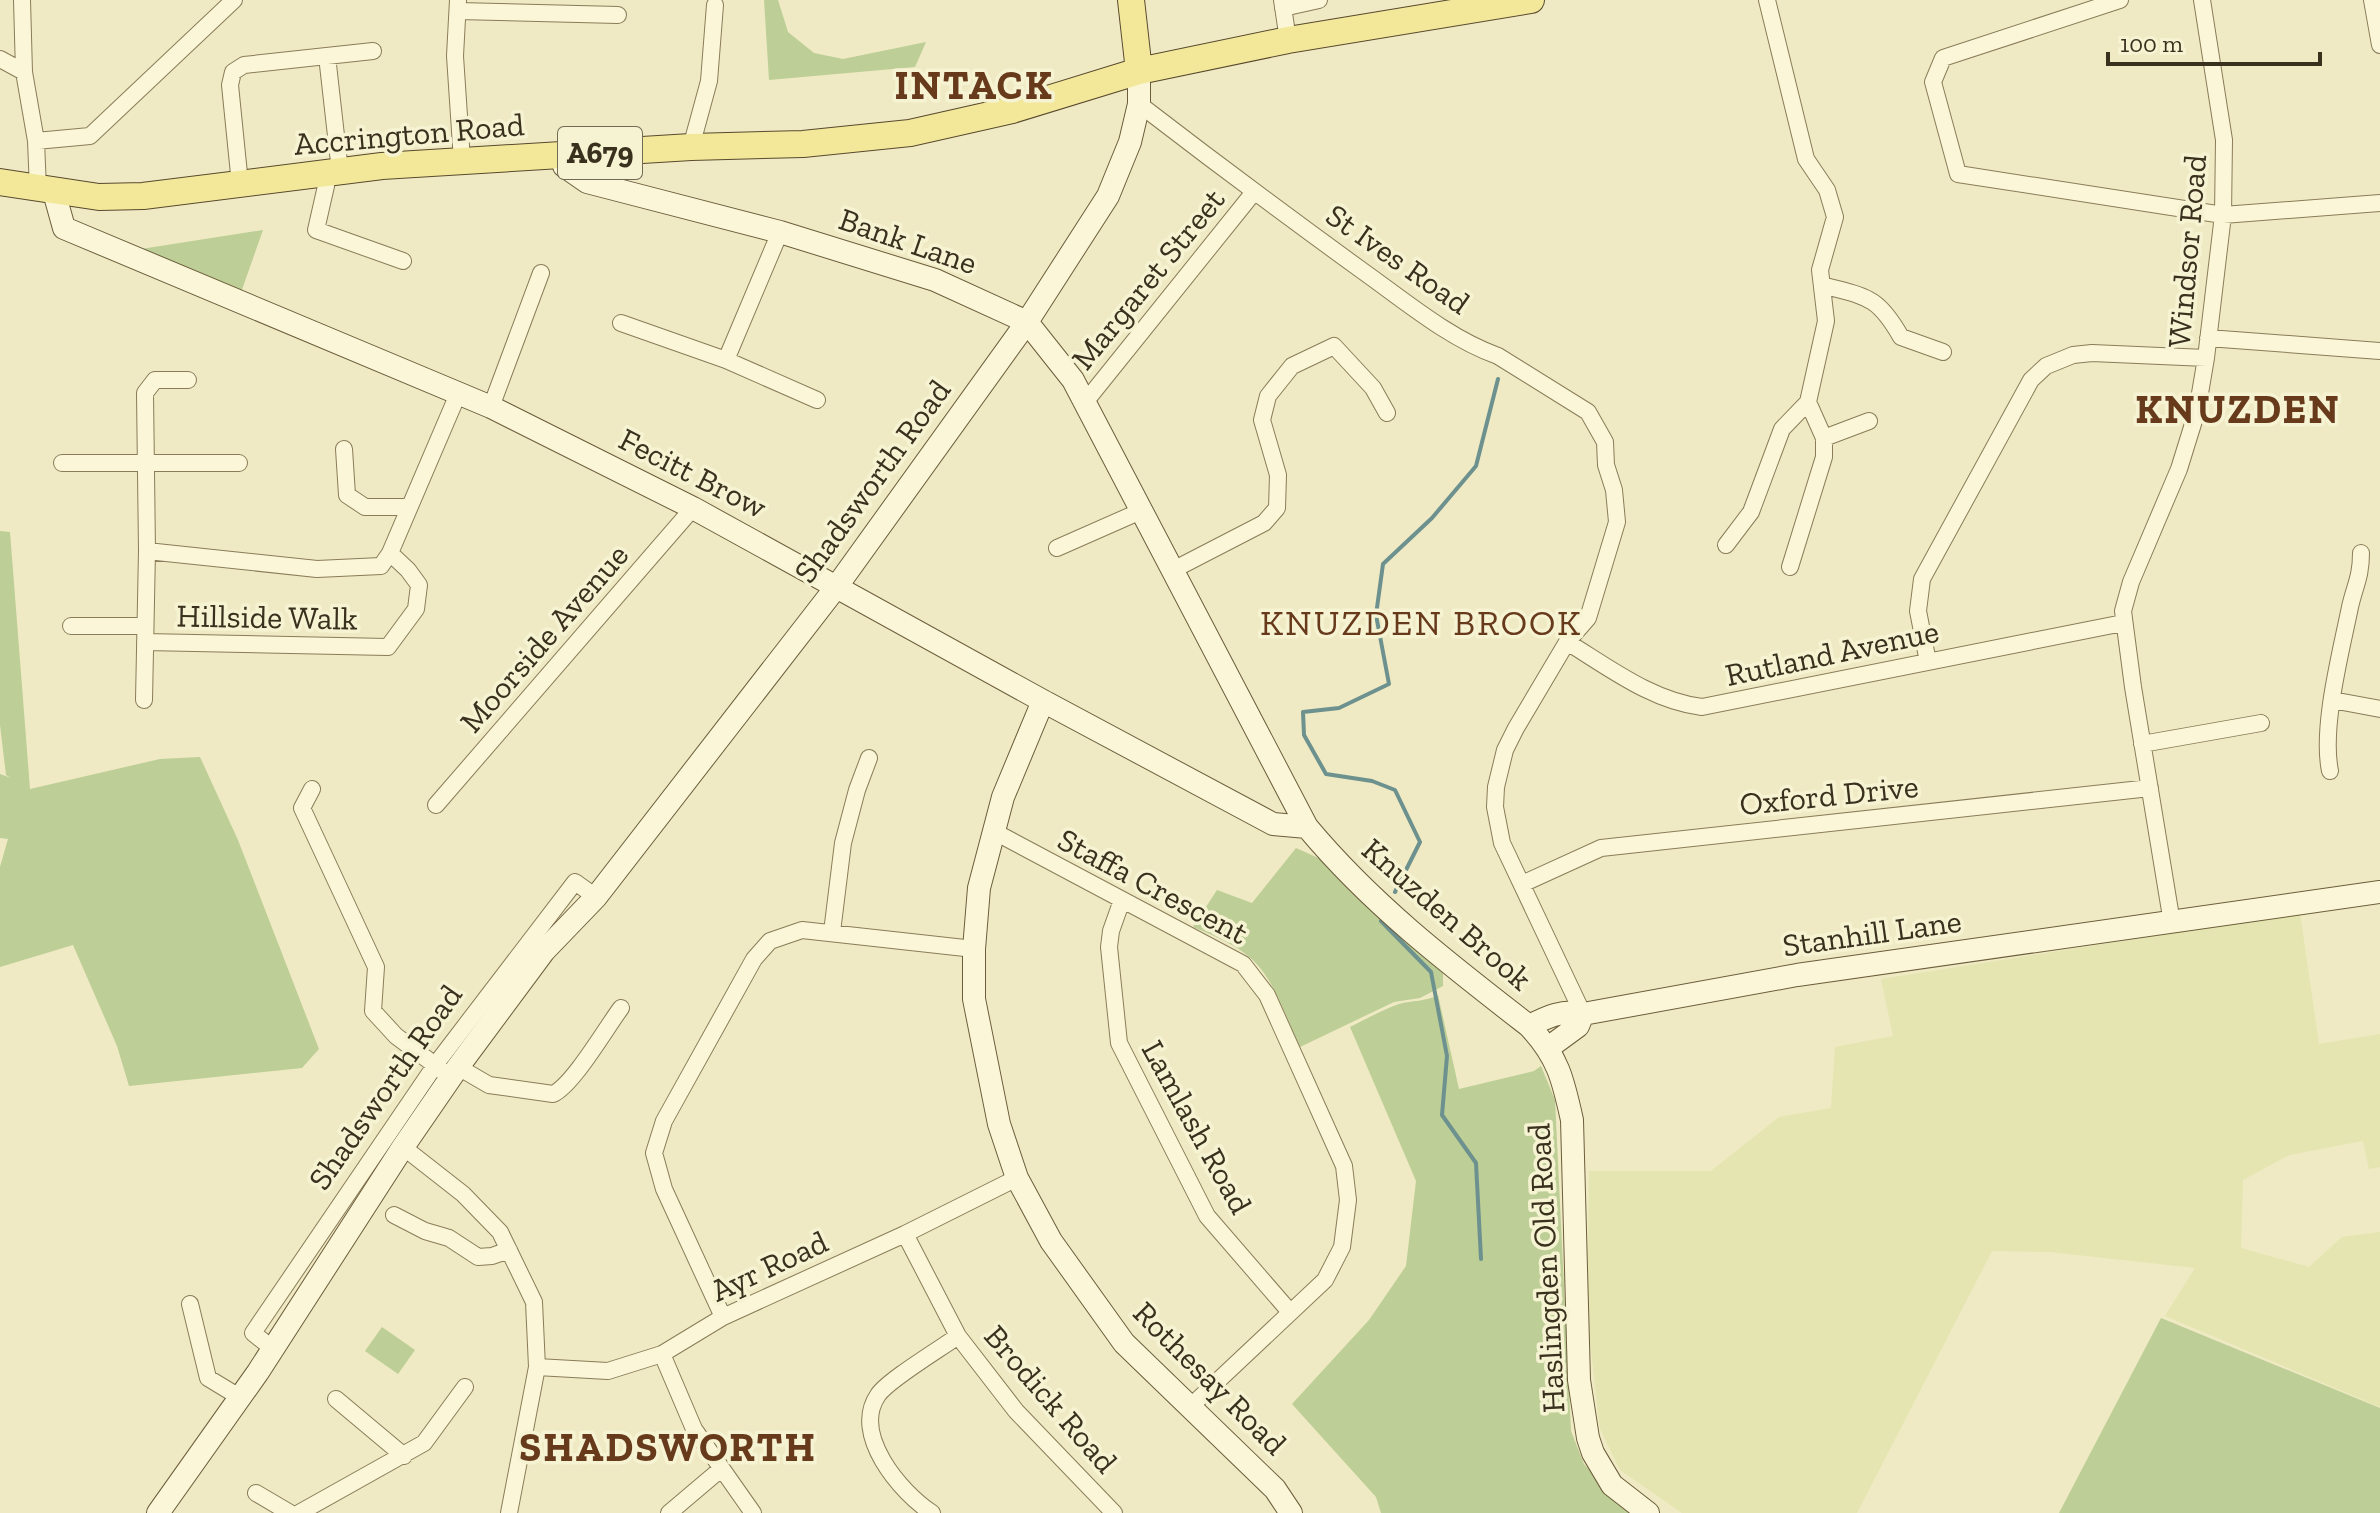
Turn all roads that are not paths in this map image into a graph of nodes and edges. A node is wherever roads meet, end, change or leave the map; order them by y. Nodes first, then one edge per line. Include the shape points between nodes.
1 (22, 0) edge
2 (234, 0) edge
3 (1131, 0) edge
4 (1319, 0) edge
5 (1531, 0) edge
6 (1767, 0) edge
7 (2120, 0) edge
8 (2202, 0) edge
9 (2372, 0) edge
10 (1283, 4) edge
11 (715, 5) dead end
12 (458, 6) edge
13 (618, 15) dead end
14 (1288, 40) junction
15 (2380, 45) edge
16 (373, 51) dead end
17 (327, 56) junction
18 (0, 59) edge
19 (1139, 71) junction
20 (24, 72) junction
21 (1139, 104) junction
22 (36, 141) junction
23 (691, 147) junction
24 (562, 156) junction
25 (462, 161) junction
26 (333, 172) junction
27 (0, 182) edge
28 (240, 184) junction
29 (46, 190) junction
30 (1254, 192) junction
31 (2380, 203) edge
32 (2223, 215) junction
33 (780, 232) junction
34 (403, 261) dead end
35 (541, 273) dead end
36 (1822, 285) junction
37 (1027, 322) junction
38 (621, 323) dead end
39 (2208, 338) junction
40 (2380, 351) edge
41 (1943, 352) dead end
42 (2206, 358) junction
43 (726, 360) junction
44 (188, 380) dead end
45 (458, 394) junction
46 (817, 400) dead end
47 (1086, 401) junction
48 (1808, 402) junction
49 (491, 407) junction
50 (1387, 413) dead end
51 (1869, 421) dead end
52 (1824, 438) junction
53 (344, 449) dead end
54 (62, 463) dead end
55 (145, 463) junction
56 (239, 463) dead end
57 (409, 507) junction
58 (693, 508) junction
59 (1141, 511) junction
60 (1726, 545) dead end
61 (1057, 548) dead end
62 (147, 551) junction
63 (390, 553) junction
64 (2380, 566) edge
65 (1790, 567) dead end
66 (1171, 571) junction
67 (837, 586) junction
68 (2123, 623) junction
69 (71, 626) dead end
70 (145, 634) junction
71 (1567, 642) junction
72 (1928, 662) junction
73 (144, 700) dead end
74 (2332, 700) junction
75 (1043, 701) junction
76 (2380, 709) edge
77 (2261, 723) dead end
78 (2142, 744) junction
79 (869, 758) dead end
80 (2330, 771) dead end
81 (2150, 788) junction
82 (312, 789) dead end
83 (436, 805) dead end
84 (1307, 827) junction
85 (993, 831) junction
86 (1522, 884) junction
87 (2380, 892) edge
88 (1122, 900) junction
89 (2172, 923) junction
90 (832, 932) junction
91 (974, 949) junction
92 (621, 1008) dead end
93 (1583, 1014) junction
94 (1529, 1026) junction
95 (1548, 1048) junction
96 (449, 1070) junction
97 (403, 1147) junction
98 (1017, 1178) junction
99 (394, 1215) dead end
100 (905, 1234) junction
101 (509, 1250) junction
102 (190, 1304) dead end
103 (1290, 1312) junction
104 (723, 1317) junction
105 (958, 1336) junction
106 (273, 1349) junction
107 (662, 1354) junction
108 (537, 1367) junction
109 (465, 1387) dead end
110 (241, 1398) junction
111 (336, 1399) dead end
112 (1190, 1407) junction
113 (404, 1456) junction
114 (721, 1469) junction
115 (256, 1493) dead end
116 (158, 1513) edge
117 (290, 1513) edge
118 (299, 1513) edge
119 (509, 1513) edge
120 (669, 1513) edge
121 (753, 1513) edge
122 (932, 1513) edge
123 (1114, 1513) edge
124 (1291, 1513) edge
125 (1648, 1513) edge

1 - 20 street
2 - 22 street via 90,136
3 - 19 main road
4 - 10 street
5 - 14 main road, Accrington Road / A679
6 - 36 street via 1806,159 1827,190 1835,217 1820,270
7 - 32 street via 1943,58 1933,82 1958,174
8 - 32 street, Windsor Road via 2224,140
9 - 15 street
10 - 14 street
11 - 23 street via 709,81
12 - 13 street
12 - 25 street via 455,56
14 - 19 main road, Accrington Road / A679
16 - 17 street
17 - 26 street
17 - 28 street via 244,65 233,72
18 - 20 street
19 - 21 main road, Shadsworth Road
19 - 23 main road, Accrington Road / A679 via 1012,110 910,133 803,144
20 - 22 street
21 - 30 street, St Ives Road
21 - 37 main road, Shadsworth Road via 1108,196
22 - 29 street
23 - 24 main road, Accrington Road / A679
24 - 25 main road, Accrington Road / A679
24 - 33 main road, Bank Lane via 564,166 587,182
25 - 26 main road, Accrington Road / A679
26 - 28 main road, Accrington Road / A679
26 - 34 street via 316,230
27 - 29 main road, Accrington Road / A679
28 - 29 main road, Accrington Road / A679 via 143,196
29 - 45 main road, Fecitt Brow via 64,228
30 - 47 street, Margaret Street
30 - 71 street, St Ives Road via 1426,315 1588,412 1605,442 1617,522 1588,618
31 - 32 street
32 - 39 street, Windsor Road
33 - 37 main road, Bank Lane via 935,280
33 - 43 street
35 - 49 street
36 - 41 street via 1866,297 1888,313 1901,337
36 - 48 street via 1826,321
37 - 47 main road, Bank Lane
37 - 67 main road, Shadsworth Road
38 - 43 street
39 - 40 street
39 - 42 street, Windsor Road
42 - 68 street, Windsor Road via 2179,469 2131,582
42 - 72 street via 2073,355 2046,366 2031,380 1922,579 1918,611
43 - 46 street
44 - 55 street via 155,380 145,393
45 - 49 main road, Fecitt Brow
45 - 57 street
47 - 59 main road, Bank Lane
48 - 52 street
48 - 60 street via 1782,429 1751,512
49 - 58 main road, Fecitt Brow
50 - 66 street via 1373,388 1334,346 1292,366 1268,396 1262,420 1278,475 1277,508 1264,523
51 - 52 street
52 - 65 street via 1824,457
53 - 57 street via 347,495 365,507
54 - 55 street
55 - 56 street
55 - 62 street
57 - 63 street
58 - 67 main road, Fecitt Brow
58 - 83 street, Moorside Avenue
59 - 61 street
59 - 66 main road, Bank Lane
62 - 63 street via 317,569 381,566
62 - 70 street
63 - 70 street, Hillside Walk via 419,585 416,609 388,647
64 - 74 street via 2361,559
66 - 84 main road, Bank Lane
67 - 75 main road, Fecitt Brow
67 - 96 main road, Shadsworth Road via 596,897 544,951
68 - 72 street, Rutland Avenue
68 - 78 street, Windsor Road
69 - 70 street, Hillside Walk
70 - 73 street
71 - 72 street, Rutland Avenue via 1643,688 1702,707
71 - 86 street, St Ives Road via 1516,728 1498,771 1498,826
74 - 76 street
74 - 80 street
75 - 84 main road, Fecitt Brow via 1273,824
75 - 85 main road, Rothesay Road
77 - 78 street via 2234,722
78 - 81 street, Windsor Road
79 - 90 street via 843,843
81 - 86 street, Oxford Drive via 1601,848
81 - 89 street, Windsor Road
82 - 96 street via 302,808 376,967 373,1011 396,1036
84 - 94 main road, Knuzden Brook via 1397,921
85 - 88 street, Staffa Crescent
85 - 91 main road, Rothesay Road via 979,888
86 - 93 street, St Ives Road
87 - 89 main road, Stanhill Lane
88 - 103 street, Lamlash Road via 1109,947 1119,1043 1207,1216
88 - 103 street, Staffa Crescent via 1243,964 1267,995 1344,1166 1348,1200 1342,1247 1325,1280
89 - 93 main road, Stanhill Lane via 1797,975
90 - 91 street
90 - 104 street via 790,932 763,947 656,1142 664,1189
91 - 98 main road, Rothesay Road via 980,1037
92 - 96 street via 553,1094 489,1085
93 - 94 main road, Stanhill Lane via 1560,1013
93 - 95 main road via 1578,1026
94 - 95 main road, Knuzden Brook
95 - 125 main road, Haslingden Old Road via 1561,1072 1572,1120 1579,1380 1588,1438 1612,1485
96 - 97 main road, Shadsworth Road
96 - 106 street, Shadsworth Road via 253,1333
97 - 101 street via 463,1194 500,1232
97 - 106 main road, Shadsworth Road
98 - 100 street, Ayr Road
98 - 112 main road, Rothesay Road via 1051,1241 1124,1343
99 - 101 street via 449,1238 478,1257
100 - 104 street, Ayr Road
100 - 105 street, Brodick Road
101 - 108 street via 534,1302
102 - 110 street via 208,1378
103 - 112 street, Staffa Crescent
104 - 107 street, Ayr Road
105 - 122 street via 880,1391 869,1409 871,1438 884,1464
105 - 123 street, Brodick Road via 1016,1411
106 - 110 main road, Shadsworth Road
107 - 108 street, Ayr Road via 608,1371
107 - 114 street via 694,1429
108 - 119 street
109 - 113 street via 424,1443
110 - 116 main road, Shadsworth Road
111 - 113 street
112 - 124 main road, Rothesay Road via 1275,1489
113 - 118 street
114 - 120 street
114 - 121 street
115 - 117 street

